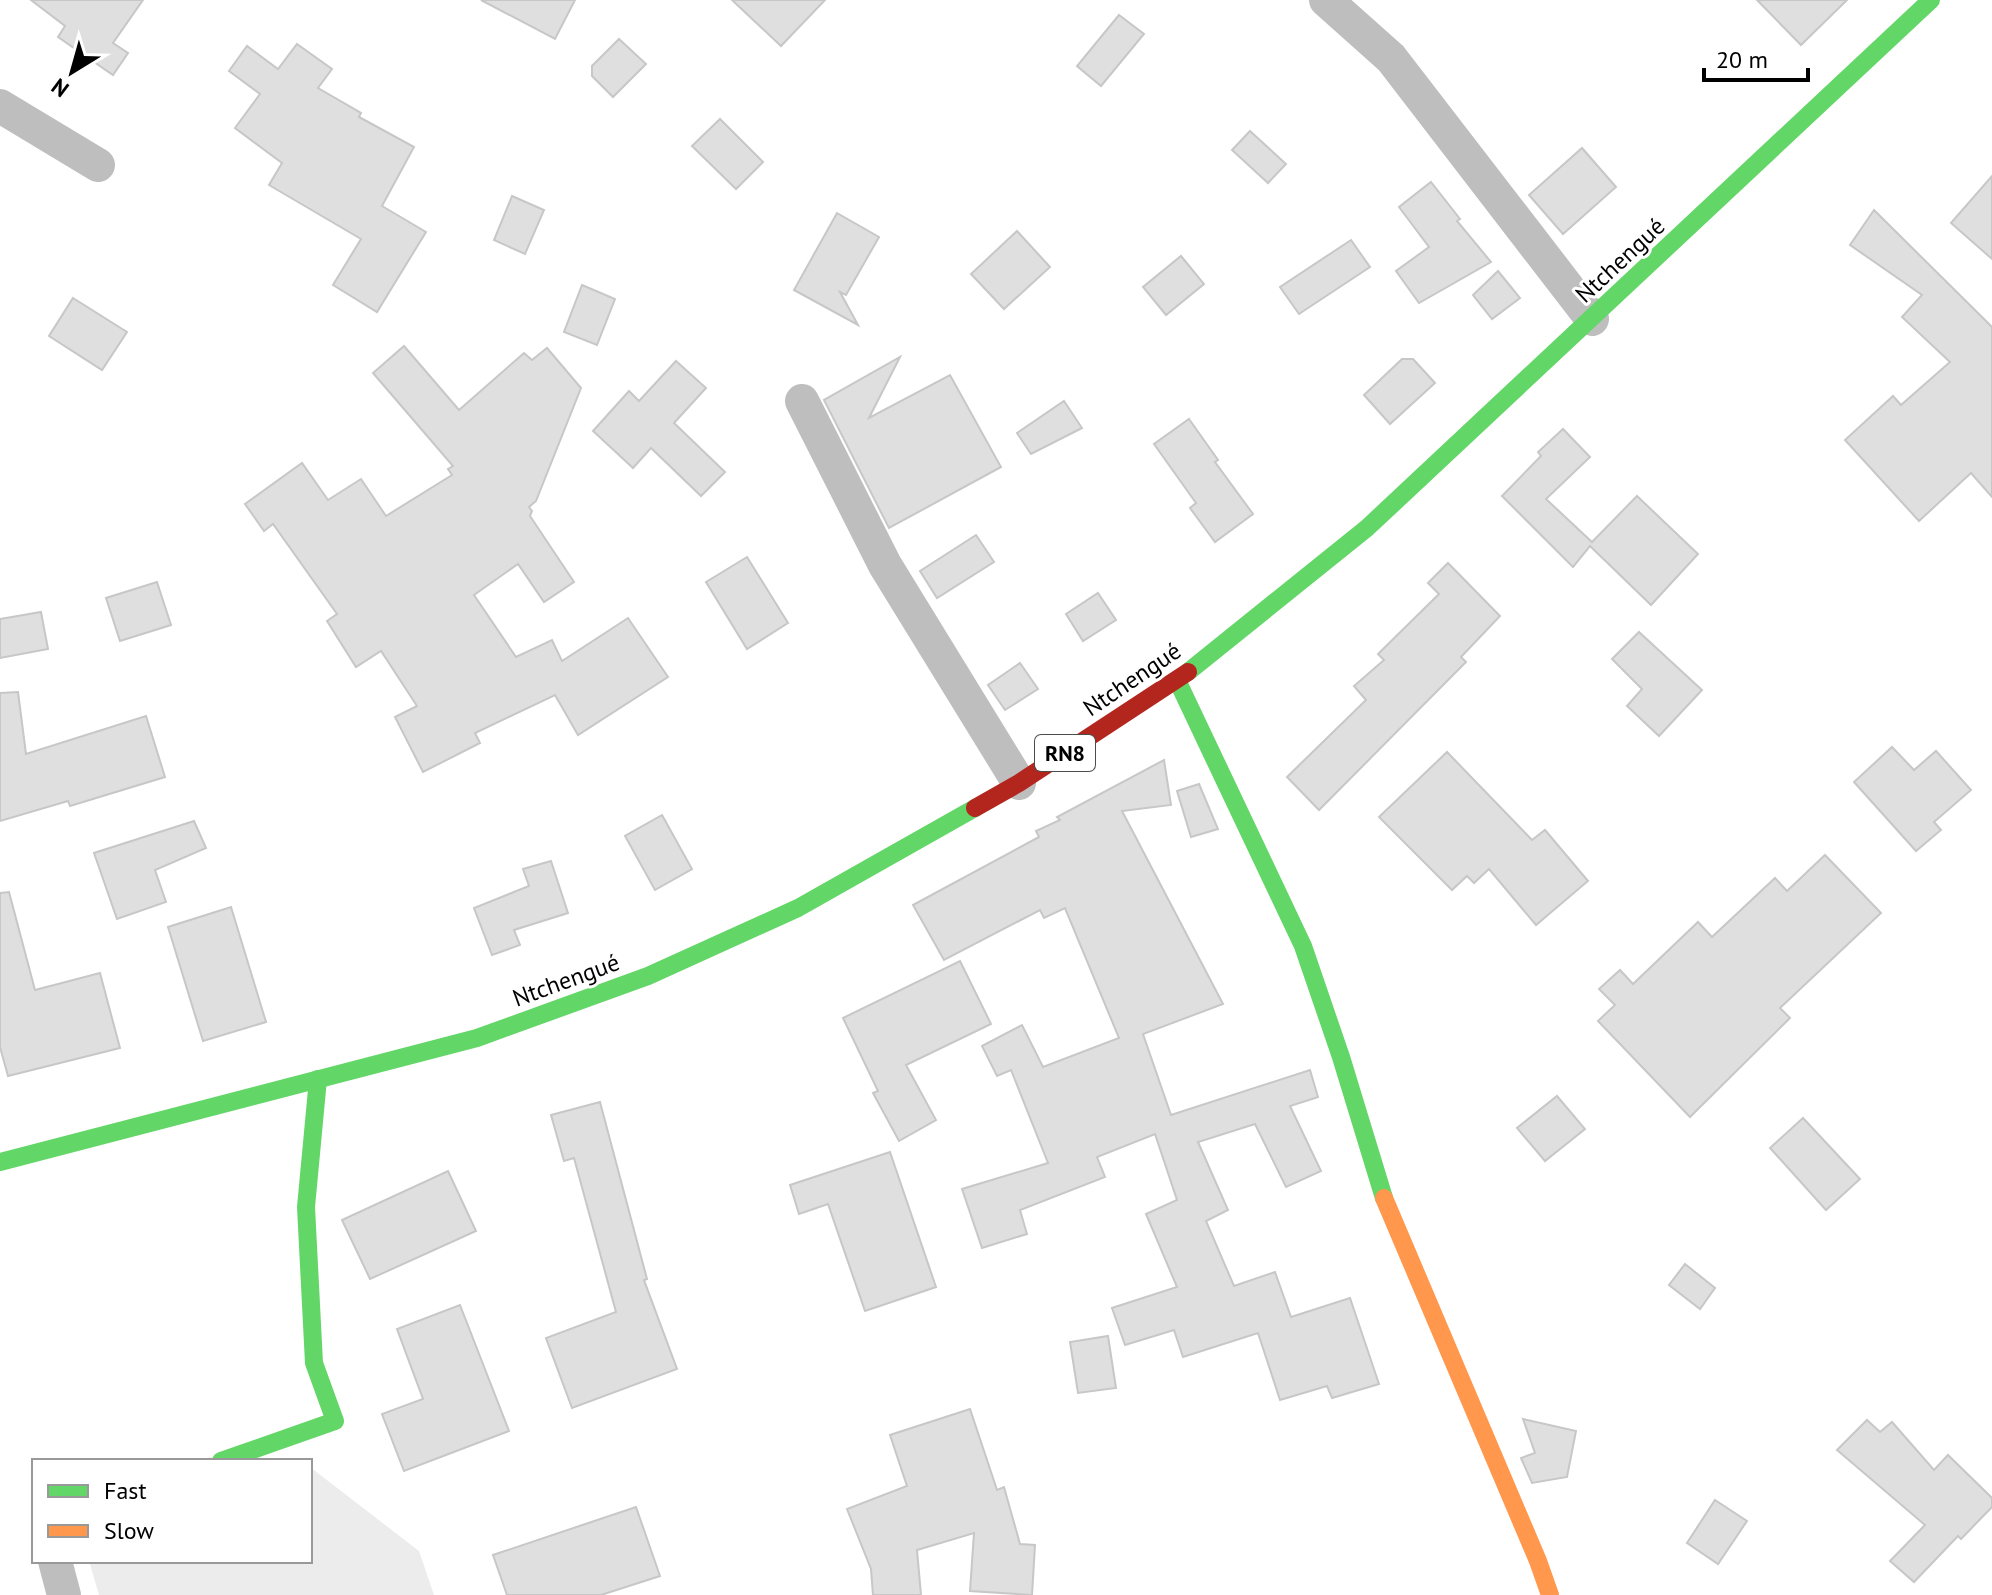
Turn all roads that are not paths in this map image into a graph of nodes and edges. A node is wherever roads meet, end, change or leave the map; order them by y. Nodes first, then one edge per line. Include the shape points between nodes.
1 (1326, 0) edge
2 (1931, 0) edge
3 (0, 106) edge
4 (98, 165) dead end
5 (1592, 319) junction
6 (802, 401) dead end
7 (1177, 680) junction
8 (1019, 783) junction
9 (318, 1079) junction
10 (0, 1162) edge
11 (227, 1459) edge
12 (56, 1563) edge
13 (64, 1595) edge
14 (1550, 1595) edge

1 - 5 street via 1391,58
2 - 5 main road, Ntchengué / RN8
3 - 4 street
5 - 7 main road, Ntchengué / RN8 via 1367,528
6 - 8 street via 885,565
7 - 8 main road, Ntchengué / RN8
7 - 14 main road via 1303,946 1382,1193
8 - 9 main road, Ntchengué / RN8 via 798,908 648,976 477,1038
9 - 10 main road, Ntchengué / RN8
9 - 11 main road via 306,1207 314,1363 335,1421
12 - 13 street

